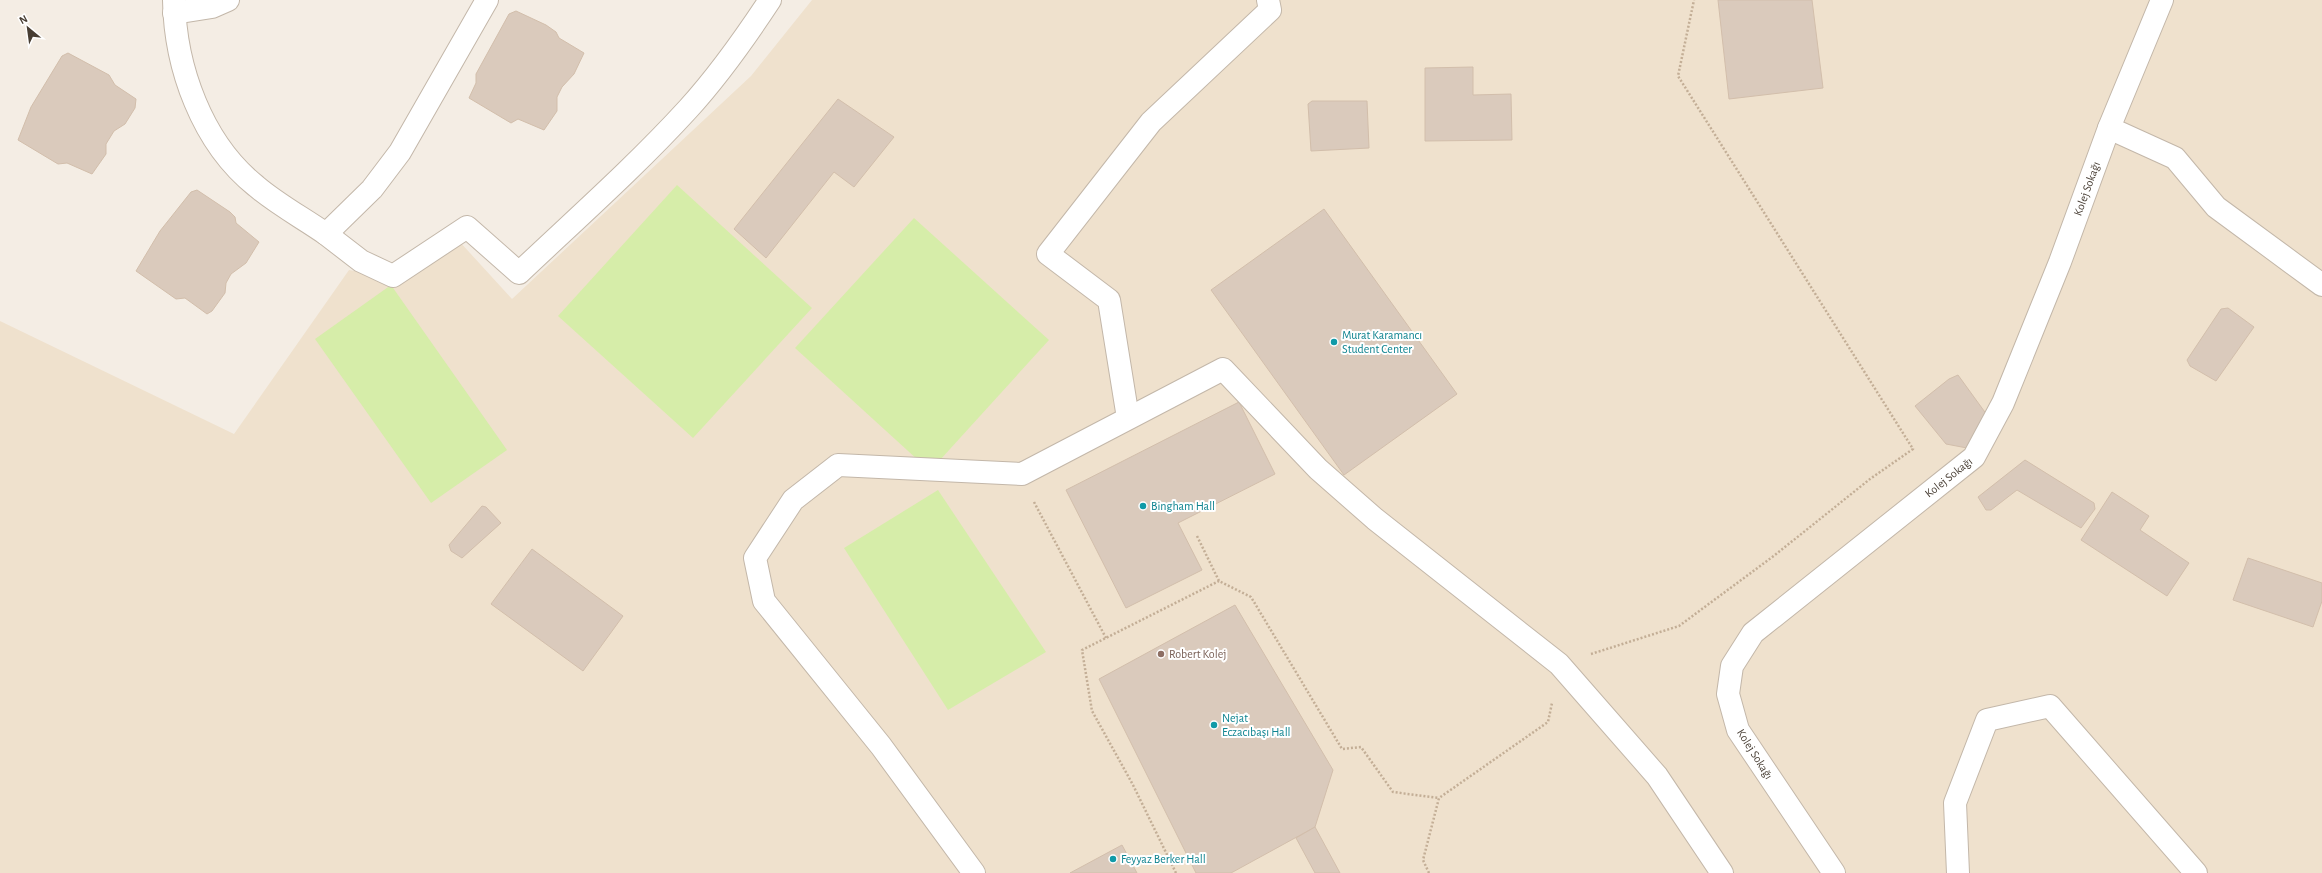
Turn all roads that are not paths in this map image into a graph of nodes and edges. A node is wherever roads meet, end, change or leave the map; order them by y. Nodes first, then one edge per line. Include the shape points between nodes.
1 (228, 0) edge
2 (487, 0) edge
3 (770, 0) edge
4 (1268, 0) edge
5 (2162, 0) edge
6 (174, 7) edge
7 (2109, 128) junction
8 (326, 234) junction
9 (2322, 285) edge
10 (1128, 418) junction
11 (974, 873) edge
12 (1722, 873) edge
13 (1834, 873) edge
14 (1958, 873) edge
15 (2196, 873) edge

1 - 6 street via 212,7
2 - 8 street via 400,152 372,189
3 - 8 street via 736,50 689,108 519,273 467,227 393,276 361,261
4 - 10 street via 1270,10 1151,122 1048,254 1109,300
5 - 7 street, Kolej Sokağı
6 - 8 street via 182,67 208,128 255,186
7 - 9 street via 2175,158 2216,207
7 - 13 street, Kolej Sokağı via 2060,262 2006,396 1974,456 1753,633 1732,666 1728,694 1738,730
10 - 11 street via 1022,474 838,465 792,500 755,558 764,601 882,746
10 - 12 street via 1222,369 1324,474 1375,519 1559,664 1657,776
14 - 15 street via 1954,803 1987,720 2050,706

